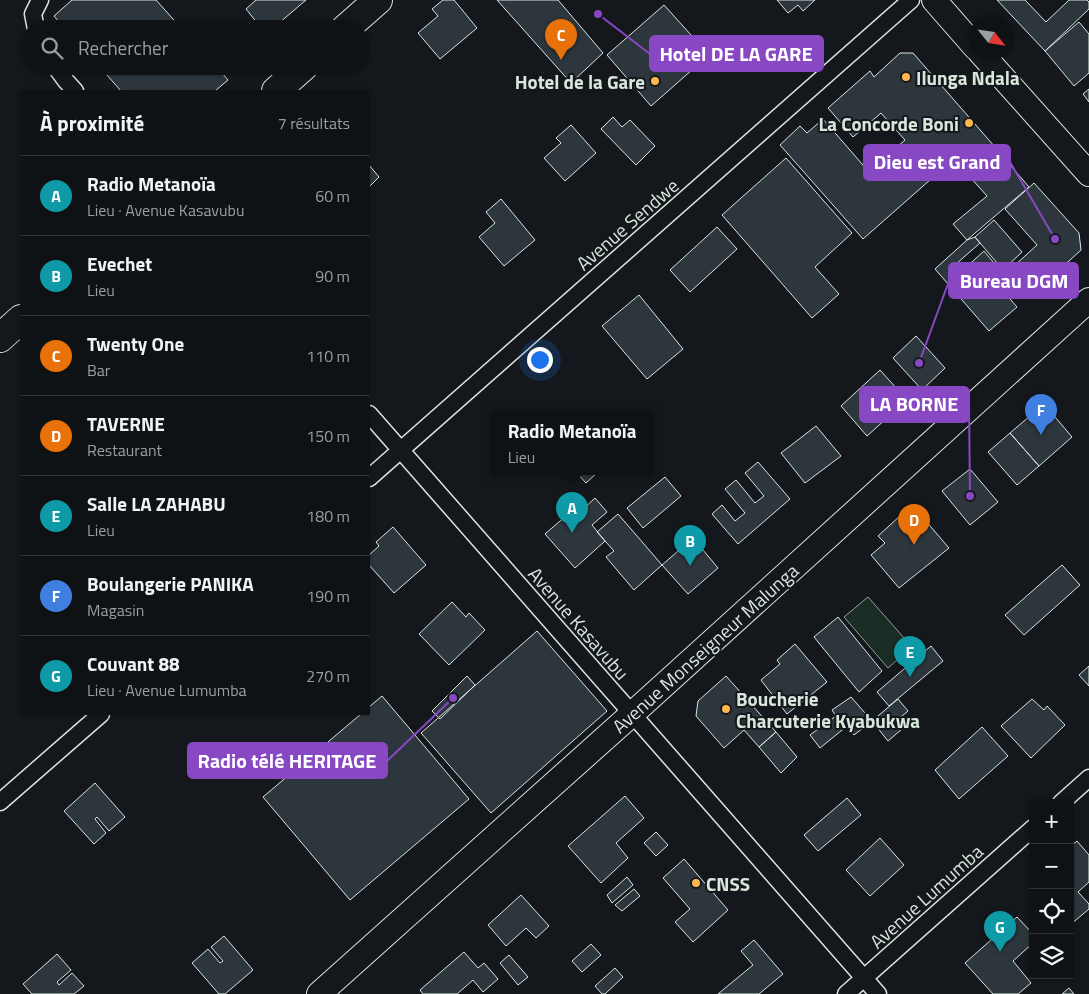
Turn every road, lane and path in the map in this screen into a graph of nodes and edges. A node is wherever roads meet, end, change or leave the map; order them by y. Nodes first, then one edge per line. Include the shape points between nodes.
1 (40, 0) edge
2 (378, 0) edge
3 (912, 0) edge
4 (934, 0) edge
5 (34, 20) edge
6 (356, 20) edge
7 (969, 40) edge
8 (987, 60) edge
9 (62, 75) edge
10 (294, 75) edge
11 (74, 90) edge
12 (277, 90) edge
13 (1089, 174) edge
14 (1089, 300) edge
15 (20, 320) edge
16 (0, 338) edge
17 (370, 415) edge
18 (401, 450) junction
19 (370, 477) edge
20 (632, 714) junction
21 (100, 715) edge
22 (1089, 778) edge
23 (1065, 799) edge
24 (0, 802) edge
25 (1029, 832) edge
26 (864, 978) junction
27 (318, 994) edge
28 (846, 994) edge
29 (878, 994) edge

1 - 5 street via 33,14
2 - 6 highway
3 - 18 street, Avenue Sendwe
4 - 7 street
8 - 13 street
9 - 11 street
10 - 12 highway
14 - 20 street, Avenue Monseigneur Malunga
15 - 16 highway
17 - 18 street, Avenue Kasavubu
18 - 19 street, Avenue Sendwe
18 - 20 street, Avenue Kasavubu
20 - 26 street, Avenue Kasavubu
20 - 27 street, Avenue Monseigneur Malunga
21 - 24 street
22 - 23 street
25 - 26 street, Avenue Lumumba
26 - 28 street, Avenue Lumumba
26 - 29 street, Avenue Kasavubu

